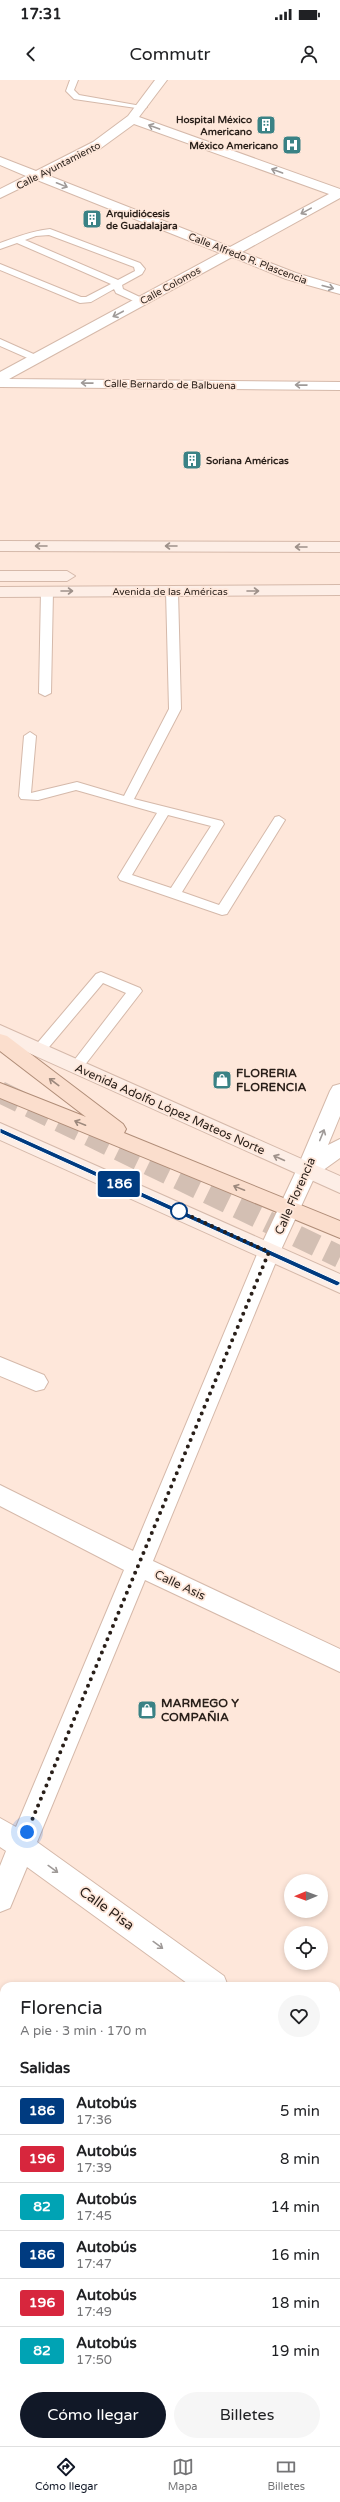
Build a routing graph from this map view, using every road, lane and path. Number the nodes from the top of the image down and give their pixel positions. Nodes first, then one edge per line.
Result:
1 (74, 80) edge
2 (161, 80) edge
3 (143, 107) junction
4 (132, 119) junction
5 (0, 161) edge
6 (38, 176) junction
7 (340, 193) edge
8 (0, 194) edge
9 (14, 239) junction
10 (0, 246) edge
11 (231, 252) junction
12 (0, 267) edge
13 (118, 287) junction
14 (340, 290) edge
15 (141, 301) junction
16 (0, 342) edge
17 (35, 358) junction
18 (0, 378) edge
19 (0, 382) edge
20 (340, 386) edge
21 (0, 546) edge
22 (340, 547) edge
23 (0, 561) edge
24 (340, 561) edge
25 (0, 576) edge
26 (340, 577) edge
27 (340, 590) edge
28 (47, 591) junction
29 (172, 591) junction
30 (0, 592) edge
31 (45, 693) dead end
32 (30, 736) dead end
33 (127, 801) junction
34 (165, 810) junction
35 (279, 820) dead end
36 (174, 894) junction
37 (0, 1032) edge
38 (0, 1041) edge
39 (39, 1050) junction
40 (76, 1067) junction
41 (0, 1090) edge
42 (340, 1091) edge
43 (0, 1131) edge
44 (340, 1147) edge
45 (141, 1148) junction
46 (307, 1171) junction
47 (340, 1185) edge
48 (290, 1209) junction
49 (340, 1230) edge
50 (269, 1252) junction
51 (340, 1284) edge
52 (0, 1366) edge
53 (36, 1382) dead end
54 (0, 1495) edge
55 (138, 1566) junction
56 (340, 1661) edge
57 (11, 1839) edge
58 (0, 1899) edge
59 (208, 1982) edge

1 - 3 lane
2 - 3 street, Calle Ayuntamiento
3 - 4 street, Calle Ayuntamiento
4 - 6 street, Calle Ayuntamiento
7 -> 4 street
5 - 6 street, Calle Alfredo R. Plascencia
6 - 8 street, Calle Ayuntamiento
6 -> 11 street, Calle Alfredo R. Plascencia
7 -> 11 street, Calle Colomos
9 - 10 lane
9 - 13 lane
9 - 13 lane
11 -> 14 street, Calle Alfredo R. Plascencia
11 - 15 street, Calle Colomos
12 - 13 lane
13 - 15 lane
15 -> 17 street, Calle Colomos
16 - 17 lane
17 - 18 street, Calle Colomos
20 -> 19 street, Calle Bernardo de Balbuena
22 -> 21 main road
23 - 24 main road
25 - 26 main road, Avenida de las Américas
29 -> 27 main road, Avenida de las Américas
28 -> 29 main road, Avenida de las Américas
28 - 30 main road, Avenida de las Américas
28 - 31 lane
29 - 33 lane
32 - 33 lane
33 - 34 lane
34 - 36 lane
34 - 36 lane
35 - 36 lane
37 - 39 main road, Avenida Adolfo López Mateos Norte
45 -> 38 main road
39 - 40 main road, Avenida Adolfo López Mateos Norte
39 - 40 lane
46 -> 40 main road, Avenida Adolfo López Mateos Norte
45 -> 41 main road
46 -> 42 street, Calle Florencia
43 - 50 main road
44 - 46 street
48 -> 45 main road
46 - 47 main road, Avenida Adolfo López Mateos Norte
46 - 48 street, Calle Florencia
48 - 49 main road
48 - 50 street, Calle Florencia
50 - 51 main road
50 - 55 street, Calle Florencia
52 - 53 street
54 - 55 street, Calle Asis
55 - 56 street, Calle Asis
55 - 57 street, Calle Florencia
57 - 58 street, Calle Florencia
57 -> 59 street, Calle Pisa

